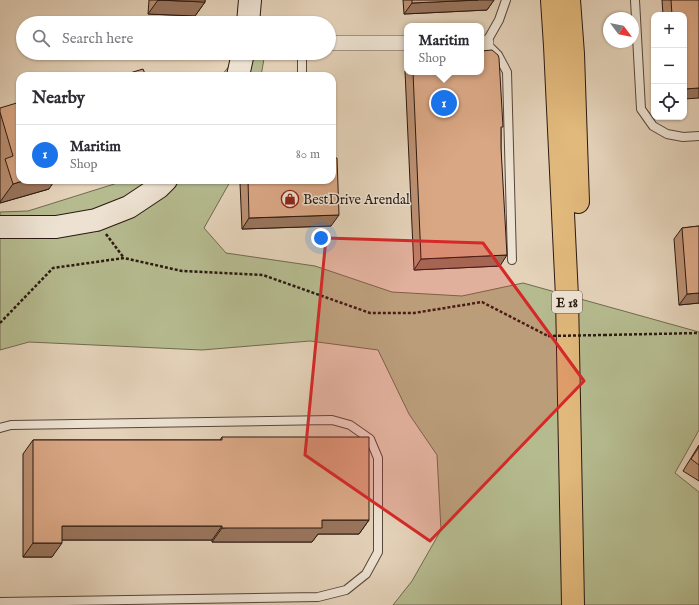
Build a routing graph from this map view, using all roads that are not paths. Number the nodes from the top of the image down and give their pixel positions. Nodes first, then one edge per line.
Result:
1 (250, 0) edge
2 (506, 0) edge
3 (552, 0) edge
4 (569, 0) edge
5 (635, 0) edge
6 (249, 16) edge
7 (336, 43) edge
8 (404, 43) edge
9 (484, 43) edge
10 (241, 60) edge
11 (302, 60) edge
12 (239, 72) edge
13 (302, 72) edge
14 (699, 136) edge
15 (162, 184) edge
16 (0, 227) edge
17 (512, 260) dead end
18 (0, 428) edge
19 (0, 602) edge
20 (573, 605) edge
21 (584, 605) edge

1 - 6 street
2 - 9 lane
3 - 20 highway, E 18
4 - 21 highway, E 18
5 - 14 lane
7 - 8 street
9 - 17 lane
10 - 12 street
11 - 13 lane
15 - 16 street
18 - 19 lane

